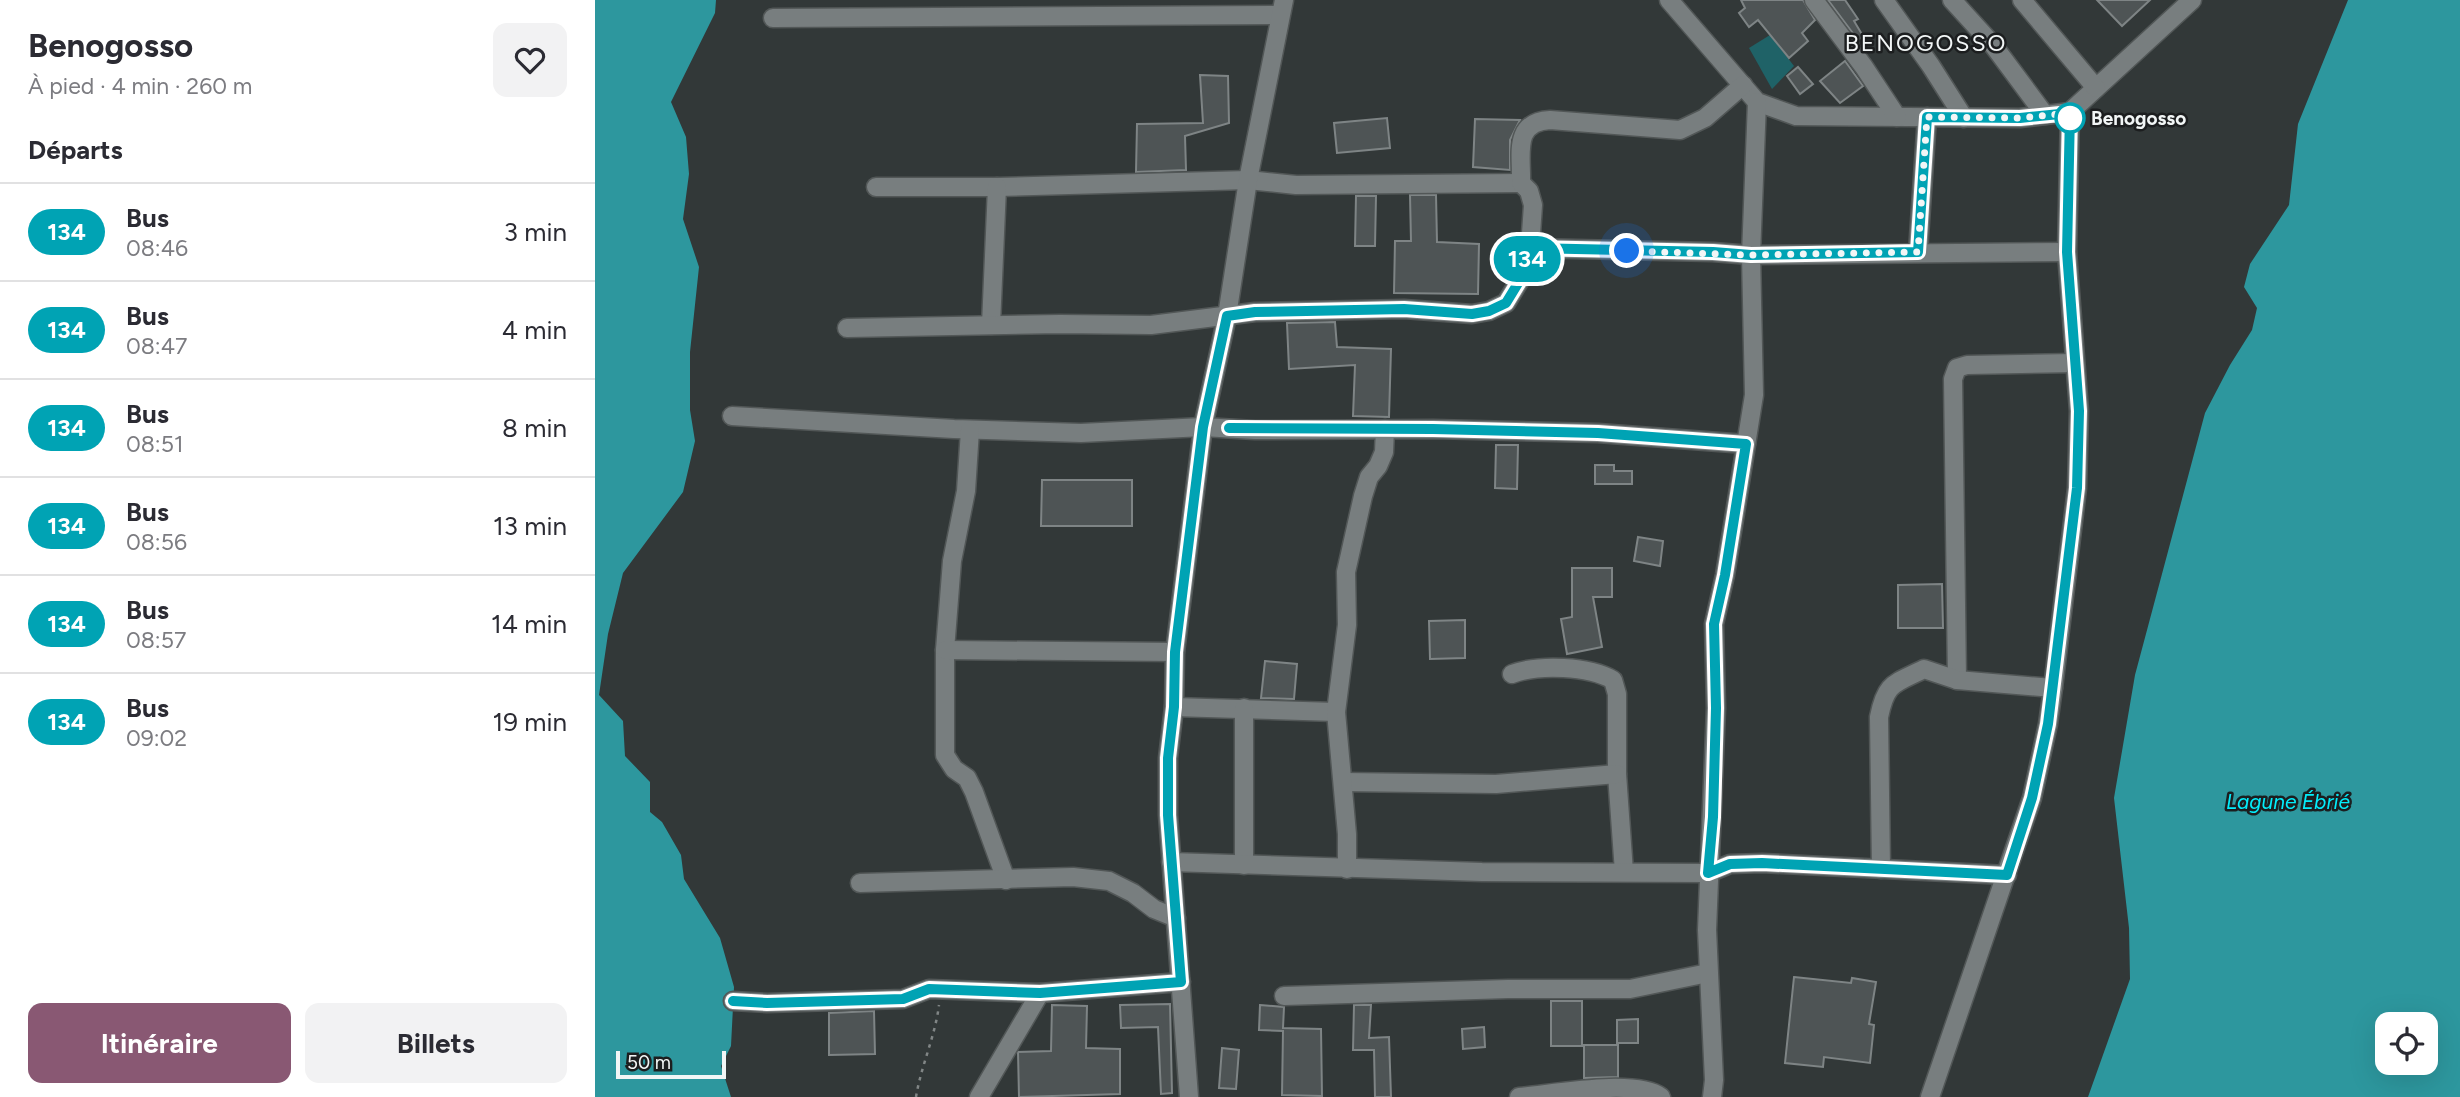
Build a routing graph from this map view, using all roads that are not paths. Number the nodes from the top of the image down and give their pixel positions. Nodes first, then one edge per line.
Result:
1 (1669, 0) edge
2 (1814, 0) edge
3 (1884, 0) edge
4 (1952, 0) edge
5 (2022, 0) edge
6 (2192, 0) edge
7 (1030, 8) edge
8 (1282, 8) edge
9 (773, 18) dead end
10 (1743, 85) junction
11 (2097, 88) junction
12 (1757, 102) junction
13 (2070, 113) junction
14 (2045, 116) junction
15 (1897, 117) junction
16 (1927, 117) junction
17 (1964, 118) junction
18 (1248, 180) junction
19 (1521, 183) junction
20 (876, 187) dead end
21 (997, 187) junction
22 (1530, 248) junction
23 (1918, 252) junction
24 (2067, 252) junction
25 (1751, 255) junction
26 (1227, 316) junction
27 (991, 325) junction
28 (847, 328) dead end
29 (2074, 363) junction
30 (732, 416) dead end
31 (1203, 427) junction
32 (970, 429) junction
33 (1385, 429) junction
34 (1746, 444) junction
35 (945, 650) junction
36 (1175, 652) junction
37 (1512, 674) dead end
38 (1957, 680) junction
39 (2053, 688) junction
40 (1174, 707) junction
41 (1244, 708) junction
42 (1336, 712) junction
43 (1617, 774) junction
44 (1343, 782) junction
45 (1171, 862) junction
46 (1244, 865) junction
47 (1347, 869) junction
48 (1881, 869) junction
49 (1623, 872) junction
50 (1708, 873) junction
51 (2007, 875) junction
52 (1006, 880) junction
53 (860, 883) dead end
54 (1176, 918) junction
55 (1708, 973) junction
56 (1181, 982) junction
57 (1040, 993) junction
58 (1284, 996) dead end
59 (733, 1001) dead end
60 (979, 1097) edge
61 (1189, 1097) edge
62 (1519, 1097) edge
63 (1661, 1097) edge
64 (1712, 1097) edge
65 (1930, 1097) edge

1 - 10 street
2 - 15 street
3 - 17 street
4 - 14 street
5 - 11 street
6 - 11 street
7 - 8 street
7 - 9 street
8 - 18 street
10 - 12 street
10 - 19 street
11 - 13 street
12 - 15 street
12 - 25 street
13 - 14 street
13 - 24 street
14 - 17 street
15 - 16 street
16 - 17 street
16 - 23 street
18 - 19 street
18 - 21 street
18 - 26 street
19 - 22 street
20 - 21 street
21 - 27 street
22 - 25 street
22 - 26 street
23 - 24 street
23 - 25 street
24 - 29 street
25 - 34 street
26 - 27 street
26 - 31 street
27 - 28 street
29 - 38 street
29 - 39 street
30 - 32 street
31 - 32 street
31 - 33 street
31 - 36 street
32 - 35 street
33 - 34 street
33 - 42 street
34 - 50 street
35 - 36 street
35 - 52 street
36 - 40 street
37 - 43 street
38 - 39 street
38 - 48 street
39 - 51 street
40 - 41 street
40 - 45 street
41 - 42 street
41 - 46 street
42 - 44 street
43 - 44 street
43 - 49 street
44 - 47 street
45 - 46 street
45 - 54 street
46 - 47 street
47 - 49 street
48 - 50 street
48 - 51 street
49 - 50 street
50 - 55 street
51 - 65 street
52 - 53 street
52 - 54 street
54 - 56 street
55 - 58 street
55 - 64 street
56 - 57 street
56 - 61 street
57 - 59 street
57 - 60 street
62 - 63 street

